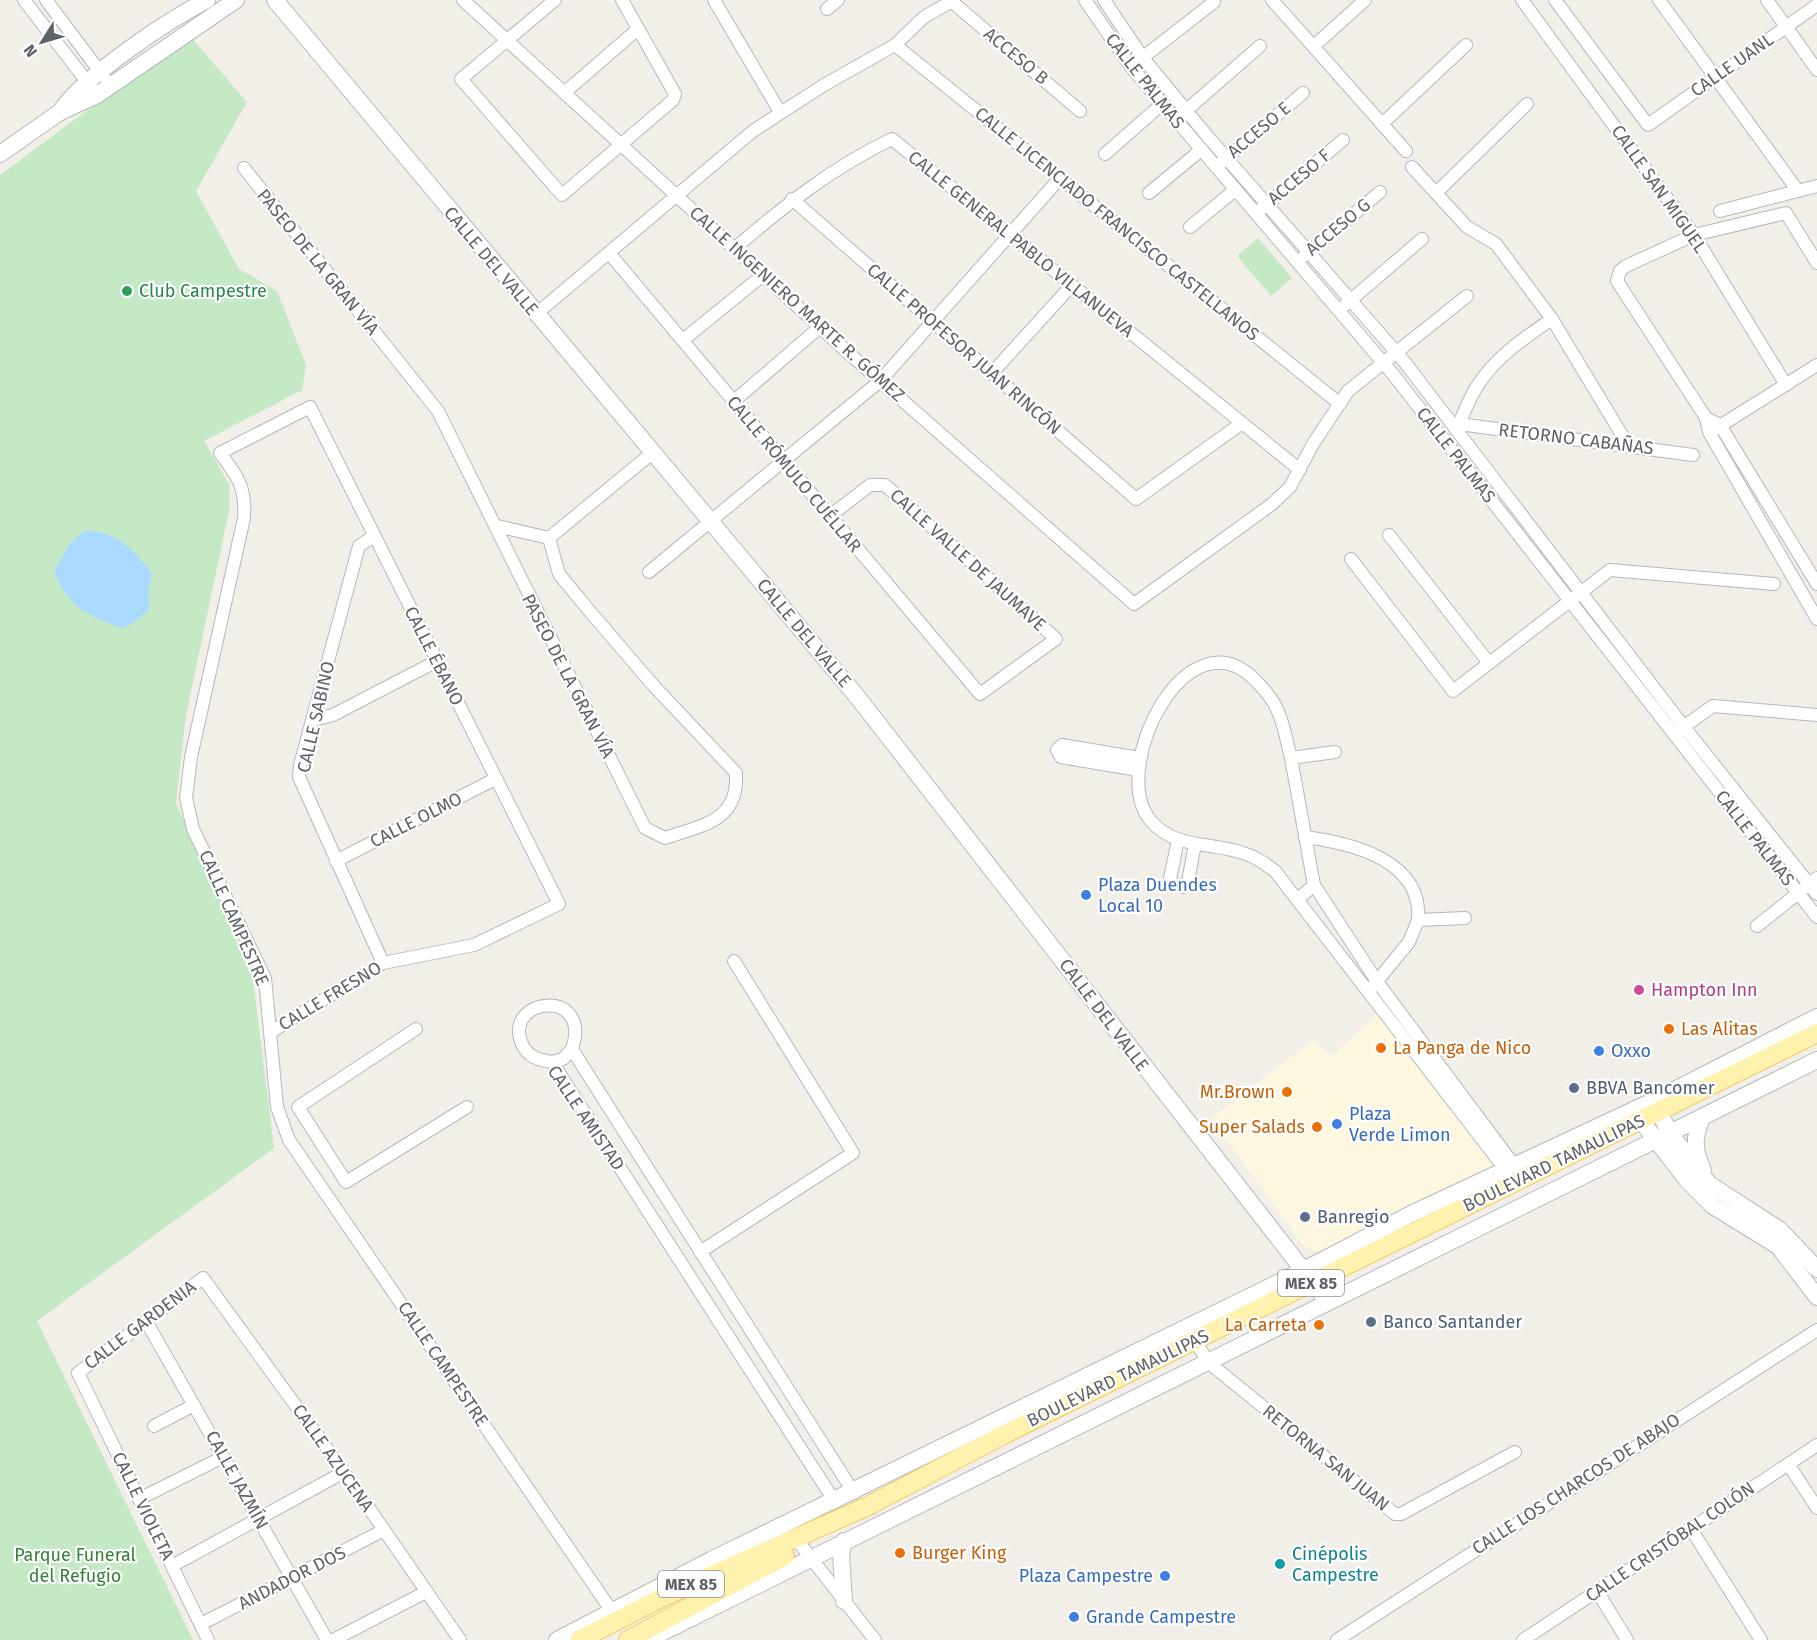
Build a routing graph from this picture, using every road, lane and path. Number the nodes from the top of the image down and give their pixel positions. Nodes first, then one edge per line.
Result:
1 (24, 0) edge
2 (46, 0) edge
3 (236, 0) edge
4 (275, 0) edge
5 (462, 0) edge
6 (555, 0) edge
7 (622, 0) edge
8 (714, 0) edge
9 (838, 0) edge
10 (1104, 0) edge
11 (1272, 0) edge
12 (1365, 0) edge
13 (1522, 0) edge
14 (1555, 0) edge
15 (1659, 0) edge
16 (1767, 0) edge
17 (952, 1) edge
18 (1090, 2) edge
19 (1214, 2) dead end
20 (1817, 5) edge
21 (202, 6) edge
22 (827, 9) dead end
23 (1786, 27) junction
24 (638, 29) junction
25 (508, 41) junction
26 (895, 45) junction
27 (1466, 45) dead end
28 (1260, 46) dead end
29 (1314, 46) junction
30 (1143, 58) junction
31 (1131, 68) junction
32 (1817, 70) edge
33 (1715, 77) junction
34 (99, 84) junction
35 (564, 93) junction
36 (1303, 93) dead end
37 (1162, 104) junction
38 (1527, 104) dead end
39 (1080, 111) dead end
40 (1186, 111) junction
41 (780, 112) junction
42 (1175, 120) junction
43 (1382, 124) junction
44 (1343, 140) dead end
45 (621, 146) junction
46 (1201, 150) junction
47 (1406, 151) dead end
48 (0, 154) edge
49 (1105, 154) dead end
50 (1226, 158) junction
51 (1215, 167) junction
52 (1412, 167) dead end
53 (244, 168) dead end
54 (1060, 178) junction
55 (1817, 186) edge
56 (1235, 190) junction
57 (1798, 191) junction
58 (1380, 192) dead end
59 (1149, 193) dead end
60 (1436, 193) junction
61 (677, 195) junction
62 (792, 199) junction
63 (1267, 205) junction
64 (1720, 211) dead end
65 (1255, 214) junction
66 (1190, 227) dead end
67 (1009, 234) junction
68 (1694, 235) junction
69 (1422, 239) dead end
70 (735, 248) junction
71 (609, 253) junction
72 (1308, 253) junction
73 (1296, 262) junction
74 (1817, 263) edge
75 (763, 274) junction
76 (1072, 285) junction
77 (1467, 296) dead end
78 (1349, 301) junction
79 (1337, 312) junction
80 (535, 315) junction
81 (1552, 319) junction
82 (932, 321) junction
83 (820, 327) junction
84 (682, 340) junction
85 (1395, 352) junction
86 (1382, 362) junction
87 (1817, 365) edge
88 (992, 374) junction
89 (880, 381) junction
90 (1785, 385) junction
91 (734, 401) junction
92 (1340, 404) junction
93 (310, 407) joint
94 (1706, 418) junction
95 (1242, 423) junction
96 (1720, 425) junction
97 (1458, 427) junction
98 (1709, 432) junction
99 (1448, 444) junction
100 (1628, 445) junction
101 (652, 453) junction
102 (1693, 455) dead end
103 (783, 460) junction
104 (1300, 470) junction
105 (830, 516) junction
106 (711, 520) junction
107 (497, 526) junction
108 (1389, 535) dead end
109 (374, 536) junction
110 (549, 538) junction
111 (1351, 559) dead end
112 (649, 572) dead end
113 (1815, 581) edge
114 (1774, 584) dead end
115 (1797, 585) junction
116 (1581, 592) junction
117 (1569, 602) junction
118 (1817, 619) edge
119 (437, 661) junction
120 (1489, 663) junction
121 (980, 694) joint
122 (1817, 715) edge
123 (313, 720) junction
124 (1684, 726) junction
125 (1674, 734) junction
126 (1335, 752) dead end
127 (1101, 758) dead end
128 (1291, 758) junction
129 (1139, 764) junction
130 (495, 779) junction
131 (1305, 837) junction
132 (1178, 840) junction
133 (1195, 844) junction
134 (336, 861) junction
135 (1314, 885) junction
136 (1814, 886) edge
137 (1798, 894) junction
138 (1298, 899) junction
139 (559, 904) joint
140 (1817, 917) edge
141 (1466, 918) dead end
142 (1418, 920) junction
143 (1757, 926) dead end
144 (734, 961) dead end
145 (382, 963) junction
146 (1378, 982) junction
147 (1367, 990) junction
148 (1817, 1017) edge
149 (416, 1029) dead end
150 (271, 1032) junction
151 (1810, 1035) edge
152 (572, 1049) junction
153 (1817, 1060) edge
154 (552, 1062) junction
155 (467, 1107) dead end
156 (1702, 1118) junction
157 (1653, 1121) junction
158 (1575, 1144) junction
159 (1509, 1167) junction
160 (336, 1168) junction
161 (318, 1182) junction
162 (1709, 1184) junction
163 (661, 1190) junction
164 (642, 1203) junction
165 (700, 1252) junction
166 (1817, 1269) edge
167 (203, 1278) joint
168 (1315, 1287) junction
169 (1817, 1297) edge
170 (146, 1321) junction
171 (749, 1328) junction
172 (1817, 1330) edge
173 (731, 1340) junction
174 (1198, 1345) junction
175 (78, 1373) joint
176 (194, 1405) junction
177 (154, 1426) dead end
178 (1817, 1445) edge
179 (1515, 1452) dead end
180 (223, 1457) junction
181 (1788, 1464) junction
182 (836, 1465) junction
183 (344, 1472) junction
184 (818, 1475) junction
185 (854, 1493) junction
186 (140, 1499) junction
187 (835, 1502) junction
188 (1817, 1508) edge
189 (888, 1513) junction
190 (258, 1519) junction
191 (1691, 1529) junction
192 (384, 1530) junction
193 (844, 1541) junction
194 (803, 1548) junction
195 (172, 1566) junction
196 (714, 1567) junction
197 (292, 1578) junction
198 (1597, 1591) junction
199 (426, 1592) junction
200 (844, 1601) junction
201 (685, 1607) junction
202 (613, 1613) junction
203 (201, 1624) junction
204 (208, 1640) edge
205 (327, 1640) edge
206 (333, 1640) edge
207 (460, 1640) edge
208 (557, 1640) edge
209 (579, 1640) edge
210 (628, 1640) edge
211 (647, 1640) edge
212 (874, 1640) edge
213 (1336, 1640) edge
214 (1523, 1640) edge
215 (1627, 1640) edge
216 (1761, 1640) edge

1 - 34 street
2 - 34 street
3 - 21 street
4 - 80 street, CALLE DEL VALLE
5 - 25 street, CALLE INGENIERO MARTE R. GÓMEZ
6 - 25 street
7 - 24 street
8 - 41 street
9 - 22 street
10 - 30 street, CALLE PALMAS
11 - 29 street
12 - 29 street
13 - 68 street, CALLE SAN MIGUEL
14 - 33 street, CALLE UANL
15 - 33 street
16 - 23 street
17 - 26 street
17 - 39 street, ACCESO B
18 - 31 street, CALLE PALMAS
19 - 30 street
20 - 23 street, CALLE UANL
21 - 34 street
23 - 32 street
23 - 33 street, CALLE UANL
24 - 35 street
24 - 45 street
25 - 35 street, CALLE INGENIERO MARTE R. GÓMEZ
25 - 45 street
26 - 41 street
26 - 54 street, CALLE LICENCIADO FRANCISCO CASTELLANOS
27 - 43 street
28 - 40 street
29 - 43 street
30 - 31 street
30 - 40 street, CALLE PALMAS
31 - 37 street, CALLE PALMAS
33 - 57 street
34 - 48 street
35 - 45 street, CALLE INGENIERO MARTE R. GÓMEZ
36 - 50 street, ACCESO E
37 - 42 street, CALLE PALMAS
37 - 49 street
38 - 60 street
40 - 42 street
40 - 50 street, CALLE PALMAS
41 - 61 street
42 - 46 street, CALLE PALMAS
43 - 47 street
44 - 63 street, ACCESO F
45 - 61 street, CALLE INGENIERO MARTE R. GÓMEZ
46 - 51 street, CALLE PALMAS
46 - 59 street
50 - 51 street, ACCESO E
50 - 63 street, CALLE PALMAS
51 - 56 street, CALLE PALMAS
52 - 60 street
53 - 107 street, PASEO DE LA GRAN VÍA
54 - 67 street
54 - 92 street, CALLE LICENCIADO FRANCISCO CASTELLANOS
55 - 57 street
56 - 65 street, CALLE PALMAS
56 - 66 street
57 - 64 street
58 - 72 street, ACCESO G
60 - 81 street
61 - 70 street, CALLE INGENIERO MARTE R. GÓMEZ
61 - 71 street
62 - 67 street, CALLE GENERAL PABLO VILLANUEVA
62 - 70 street, CALLE GENERAL PABLO VILLANUEVA
62 - 82 street, CALLE PROFESOR JUAN RINCÓN
63 - 65 street, ACCESO F
63 - 72 street, CALLE PALMAS
65 - 73 street, CALLE PALMAS
67 - 76 street, CALLE GENERAL PABLO VILLANUEVA
67 - 82 street
68 - 74 street
68 - 90 street, CALLE SAN MIGUEL
68 - 94 street
69 - 78 street
70 - 75 street, CALLE INGENIERO MARTE R. GÓMEZ
71 - 80 street
71 - 84 street, CALLE RÓMULO CUÉLLAR
72 - 73 street, ACCESO G
72 - 78 street, CALLE PALMAS
73 - 79 street, CALLE PALMAS
75 - 83 street, CALLE INGENIERO MARTE R. GÓMEZ
75 - 84 street
76 - 88 street
76 - 95 street, CALLE GENERAL PABLO VILLANUEVA
77 - 85 street
78 - 79 street
78 - 85 street, CALLE PALMAS
79 - 86 street, CALLE PALMAS
80 - 101 street, CALLE DEL VALLE
81 - 97 street
81 - 100 street
82 - 88 street, CALLE PROFESOR JUAN RINCÓN
82 - 89 street
83 - 89 street, CALLE INGENIERO MARTE R. GÓMEZ
83 - 91 street
84 - 91 street, CALLE RÓMULO CUÉLLAR
85 - 86 street
85 - 97 street, CALLE PALMAS
86 - 92 street
86 - 99 street, CALLE PALMAS
87 - 90 street
88 - 95 street, CALLE PROFESOR JUAN RINCÓN
89 - 103 street
89 - 104 street, CALLE INGENIERO MARTE R. GÓMEZ
90 - 96 street
91 - 103 street, CALLE RÓMULO CUÉLLAR
92 - 104 street
93 - 109 street, CALLE ÉBANO
93 - 150 street, CALLE CAMPESTRE
94 - 96 street
94 - 98 street
95 - 104 street, CALLE GENERAL PABLO VILLANUEVA
96 - 98 street
96 - 113 street
97 - 99 street
97 - 100 street, RETORNO CABAÑAS
97 - 116 street, CALLE PALMAS
98 - 115 street
99 - 117 street, CALLE PALMAS
100 - 102 street, RETORNO CABAÑAS
101 - 106 street, CALLE DEL VALLE
101 - 110 street
103 - 105 street, CALLE RÓMULO CUÉLLAR
103 - 106 street
105 - 121 street, CALLE RÓMULO CUÉLLAR
105 - 121 street, CALLE VALLE DE JAUMAVE
106 - 112 street
106 - 168 street, CALLE DEL VALLE
107 - 110 street
107 - 110 street, PASEO DE LA GRAN VÍA
108 - 120 street
109 - 119 street, CALLE ÉBANO
109 - 123 street, CALLE SABINO
111 - 120 street
113 - 115 street
114 - 116 street
115 - 118 street
116 - 117 street
116 - 124 street, CALLE PALMAS
117 - 120 street
117 - 125 street, CALLE PALMAS
119 - 123 street
119 - 130 street, CALLE ÉBANO
122 - 124 street
123 - 134 street, CALLE SABINO
124 - 125 street
124 - 136 street, CALLE PALMAS
125 - 137 street, CALLE PALMAS
126 - 128 street
127 - 129 street
128 - 129 street
128 - 131 street
129 - 132 street
130 - 134 street, CALLE OLMO
130 - 139 street, CALLE ÉBANO
131 - 135 street
131 - 142 street
132 - 133 street
132 - 133 street
133 - 138 street
134 - 145 street, CALLE SABINO
135 - 138 street
135 - 146 street
136 - 137 street
137 - 140 street, CALLE PALMAS
137 - 143 street
138 - 147 street
139 - 145 street, CALLE FRESNO
141 - 142 street
142 - 146 street
144 - 165 street
145 - 150 street, CALLE FRESNO
146 - 147 street
146 - 159 street
147 - 159 street
148 - 151 street
149 - 160 street
150 - 161 street, CALLE CAMPESTRE
151 - 157 main road, BOULEVARD TAMAULIPAS / MEX 85
152 - 154 street
152 - 154 street, CALLE AMISTAD
152 - 163 street, CALLE AMISTAD
153 - 156 street
154 - 164 street, CALLE AMISTAD
155 - 160 street
156 - 157 street
156 - 162 street
157 - 158 main road, BOULEVARD TAMAULIPAS / MEX 85
157 - 162 street
157 - 168 main road, BOULEVARD TAMAULIPAS / MEX 85
157 - 169 street
158 - 159 street
158 - 168 main road, BOULEVARD TAMAULIPAS / MEX 85
159 - 168 street
160 - 161 street
161 - 202 street, CALLE CAMPESTRE
162 - 166 street
163 - 164 street
163 - 165 street, CALLE AMISTAD
164 - 173 street, CALLE AMISTAD
165 - 171 street, CALLE AMISTAD
167 - 170 street, CALLE GARDENIA
167 - 183 street, CALLE AZUCENA
168 - 174 main road, BOULEVARD TAMAULIPAS / MEX 85
168 - 174 street
170 - 175 street, CALLE GARDENIA
170 - 176 street, CALLE JAZMÍN
171 - 173 street
171 - 182 street, CALLE AMISTAD
172 - 213 street, CALLE LOS CHARCOS DE ABAJO
173 - 184 street, CALLE AMISTAD
174 - 179 street, RETORNA SAN JUAN
174 - 185 street
174 - 189 main road, BOULEVARD TAMAULIPAS / MEX 85
174 - 194 main road, BOULEVARD TAMAULIPAS / MEX 85
175 - 186 street, CALLE VIOLETA
176 - 177 street
176 - 180 street, CALLE JAZMÍN
178 - 181 street, CALLE CRISTÓBAL COLÓN
180 - 186 street
180 - 190 street, CALLE JAZMÍN
181 - 188 street
181 - 191 street, CALLE CRISTÓBAL COLÓN
182 - 184 street
182 - 185 street, CALLE AMISTAD
183 - 190 street
183 - 192 street, CALLE AZUCENA
184 - 187 street, CALLE AMISTAD
185 - 187 street
186 - 195 street, CALLE VIOLETA
187 - 196 street
189 - 193 street
189 - 194 main road, BOULEVARD TAMAULIPAS / MEX 85
190 - 195 street
190 - 197 street, CALLE JAZMÍN
191 - 198 street, CALLE CRISTÓBAL COLÓN
191 - 216 street
192 - 197 street, ANDADOR DOS
192 - 199 street, CALLE AZUCENA
193 - 194 street
193 - 200 street
194 - 196 main road, BOULEVARD TAMAULIPAS / MEX 85
194 - 200 street
194 - 201 main road, BOULEVARD TAMAULIPAS / MEX 85
194 - 211 street
195 - 203 street, CALLE VIOLETA
196 - 201 main road
196 - 202 street
196 - 209 main road, BOULEVARD TAMAULIPAS / MEX 85
197 - 203 street, ANDADOR DOS
197 - 205 street, CALLE JAZMÍN
198 - 214 street, CALLE CRISTÓBAL COLÓN
198 - 215 street
199 - 206 street
199 - 207 street, CALLE AZUCENA
200 - 212 street
201 - 210 main road, BOULEVARD TAMAULIPAS / MEX 85
202 - 208 street
203 - 204 street, CALLE VIOLETA

